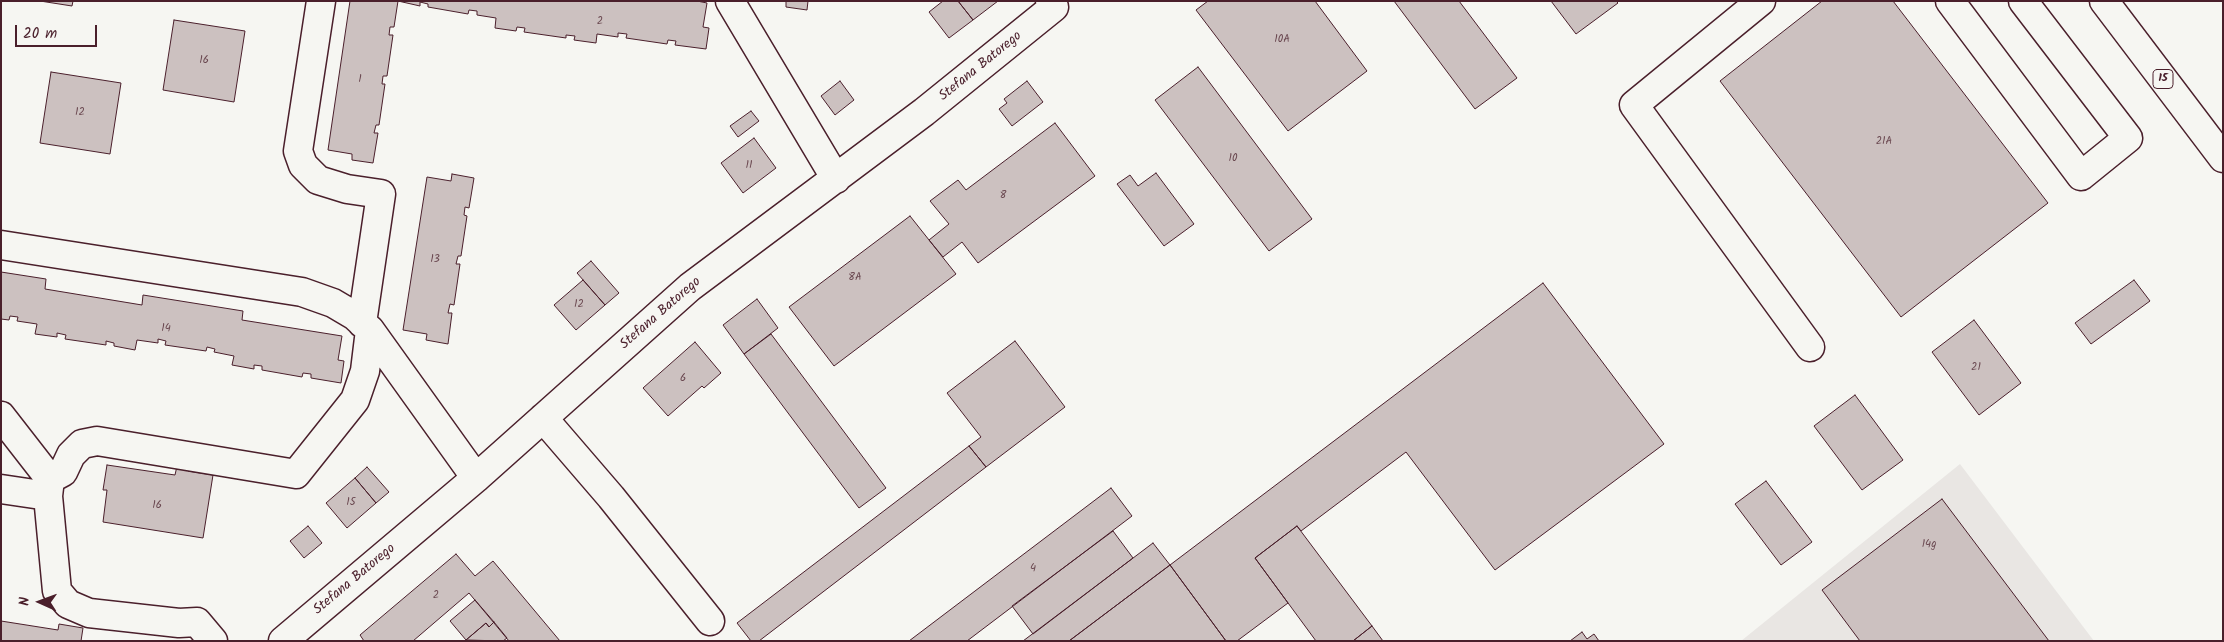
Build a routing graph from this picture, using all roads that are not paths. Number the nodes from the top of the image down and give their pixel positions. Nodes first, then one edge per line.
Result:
1 (321, 1) edge
2 (730, 1) edge
3 (1761, 1) edge
4 (1950, 1) edge
5 (2023, 1) edge
6 (2104, 1) edge
7 (1052, 4) edge
8 (2223, 158) edge
9 (836, 179) junction
10 (1, 245) edge
11 (366, 326) junction
12 (1810, 347) dead end
13 (1, 416) edge
14 (543, 418) junction
15 (476, 478) junction
16 (49, 487) junction
17 (1, 489) edge
18 (710, 621) dead end
19 (213, 641) edge
20 (283, 641) edge

1 - 11 street
2 - 9 street
3 - 12 street
4 - 5 street
6 - 8 street, 15
7 - 9 street, Stefana Batorego
9 - 14 street, Stefana Batorego
10 - 11 street
11 - 15 street
11 - 16 street
13 - 16 street
14 - 15 street, Stefana Batorego
14 - 18 street
15 - 20 street, Stefana Batorego
16 - 17 street
16 - 19 street

